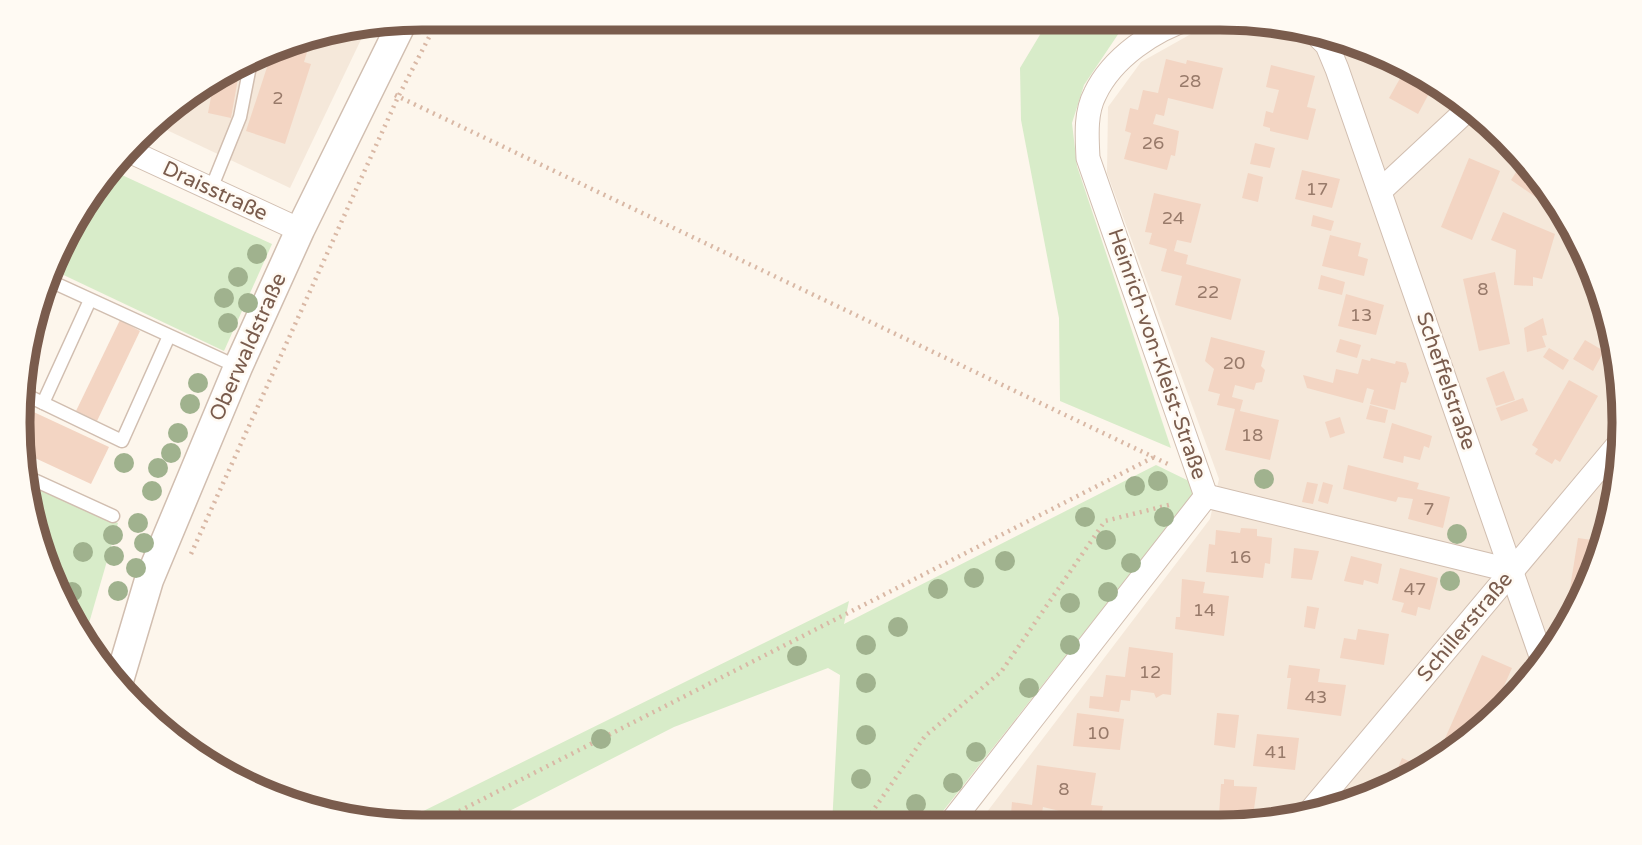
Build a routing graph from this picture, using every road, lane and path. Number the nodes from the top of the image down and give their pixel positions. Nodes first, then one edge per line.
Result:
1 (433, 30) edge
2 (1165, 30) edge
3 (398, 31) edge
4 (1327, 45) edge
5 (249, 70) edge
6 (372, 85) junction
7 (398, 97) junction
8 (1463, 114) edge
9 (136, 154) edge
10 (211, 189) junction
11 (1380, 191) junction
12 (300, 230) junction
13 (56, 284) edge
14 (90, 300) junction
15 (169, 336) junction
16 (238, 368) junction
17 (31, 397) edge
18 (43, 403) junction
19 (1611, 454) edge
20 (1154, 457) junction
21 (34, 480) edge
22 (1203, 487) junction
23 (113, 516) dead end
24 (191, 555) dead end
25 (1513, 571) junction
26 (1539, 651) edge
27 (121, 674) edge
28 (147, 685) dead end
29 (143, 698) edge
30 (1317, 803) edge
31 (452, 815) edge
32 (870, 815) edge
33 (957, 815) edge

1 - 7 path
2 - 22 street, Heinrich-von-Kleist-Straße
3 - 6 street, Oberwaldstraße
4 - 11 street
5 - 10 lane
6 - 7 path
6 - 12 street, Oberwaldstraße
7 - 20 path
7 - 24 path
8 - 11 street
9 - 10 street, Draisstraße
10 - 12 street, Draisstraße
11 - 25 street, Scheffelstraße
12 - 16 street, Oberwaldstraße
13 - 14 lane
14 - 15 lane
14 - 18 lane
15 - 16 lane
15 - 18 lane
16 - 27 street, Oberwaldstraße
17 - 18 lane
19 - 25 street, Schillerstraße
20 - 22 path
20 - 31 path
21 - 23 lane
22 - 25 street
22 - 32 path
22 - 33 street, Heinrich-von-Kleist-Straße
25 - 26 street, Scheffelstraße
25 - 30 street, Schillerstraße
28 - 29 path

